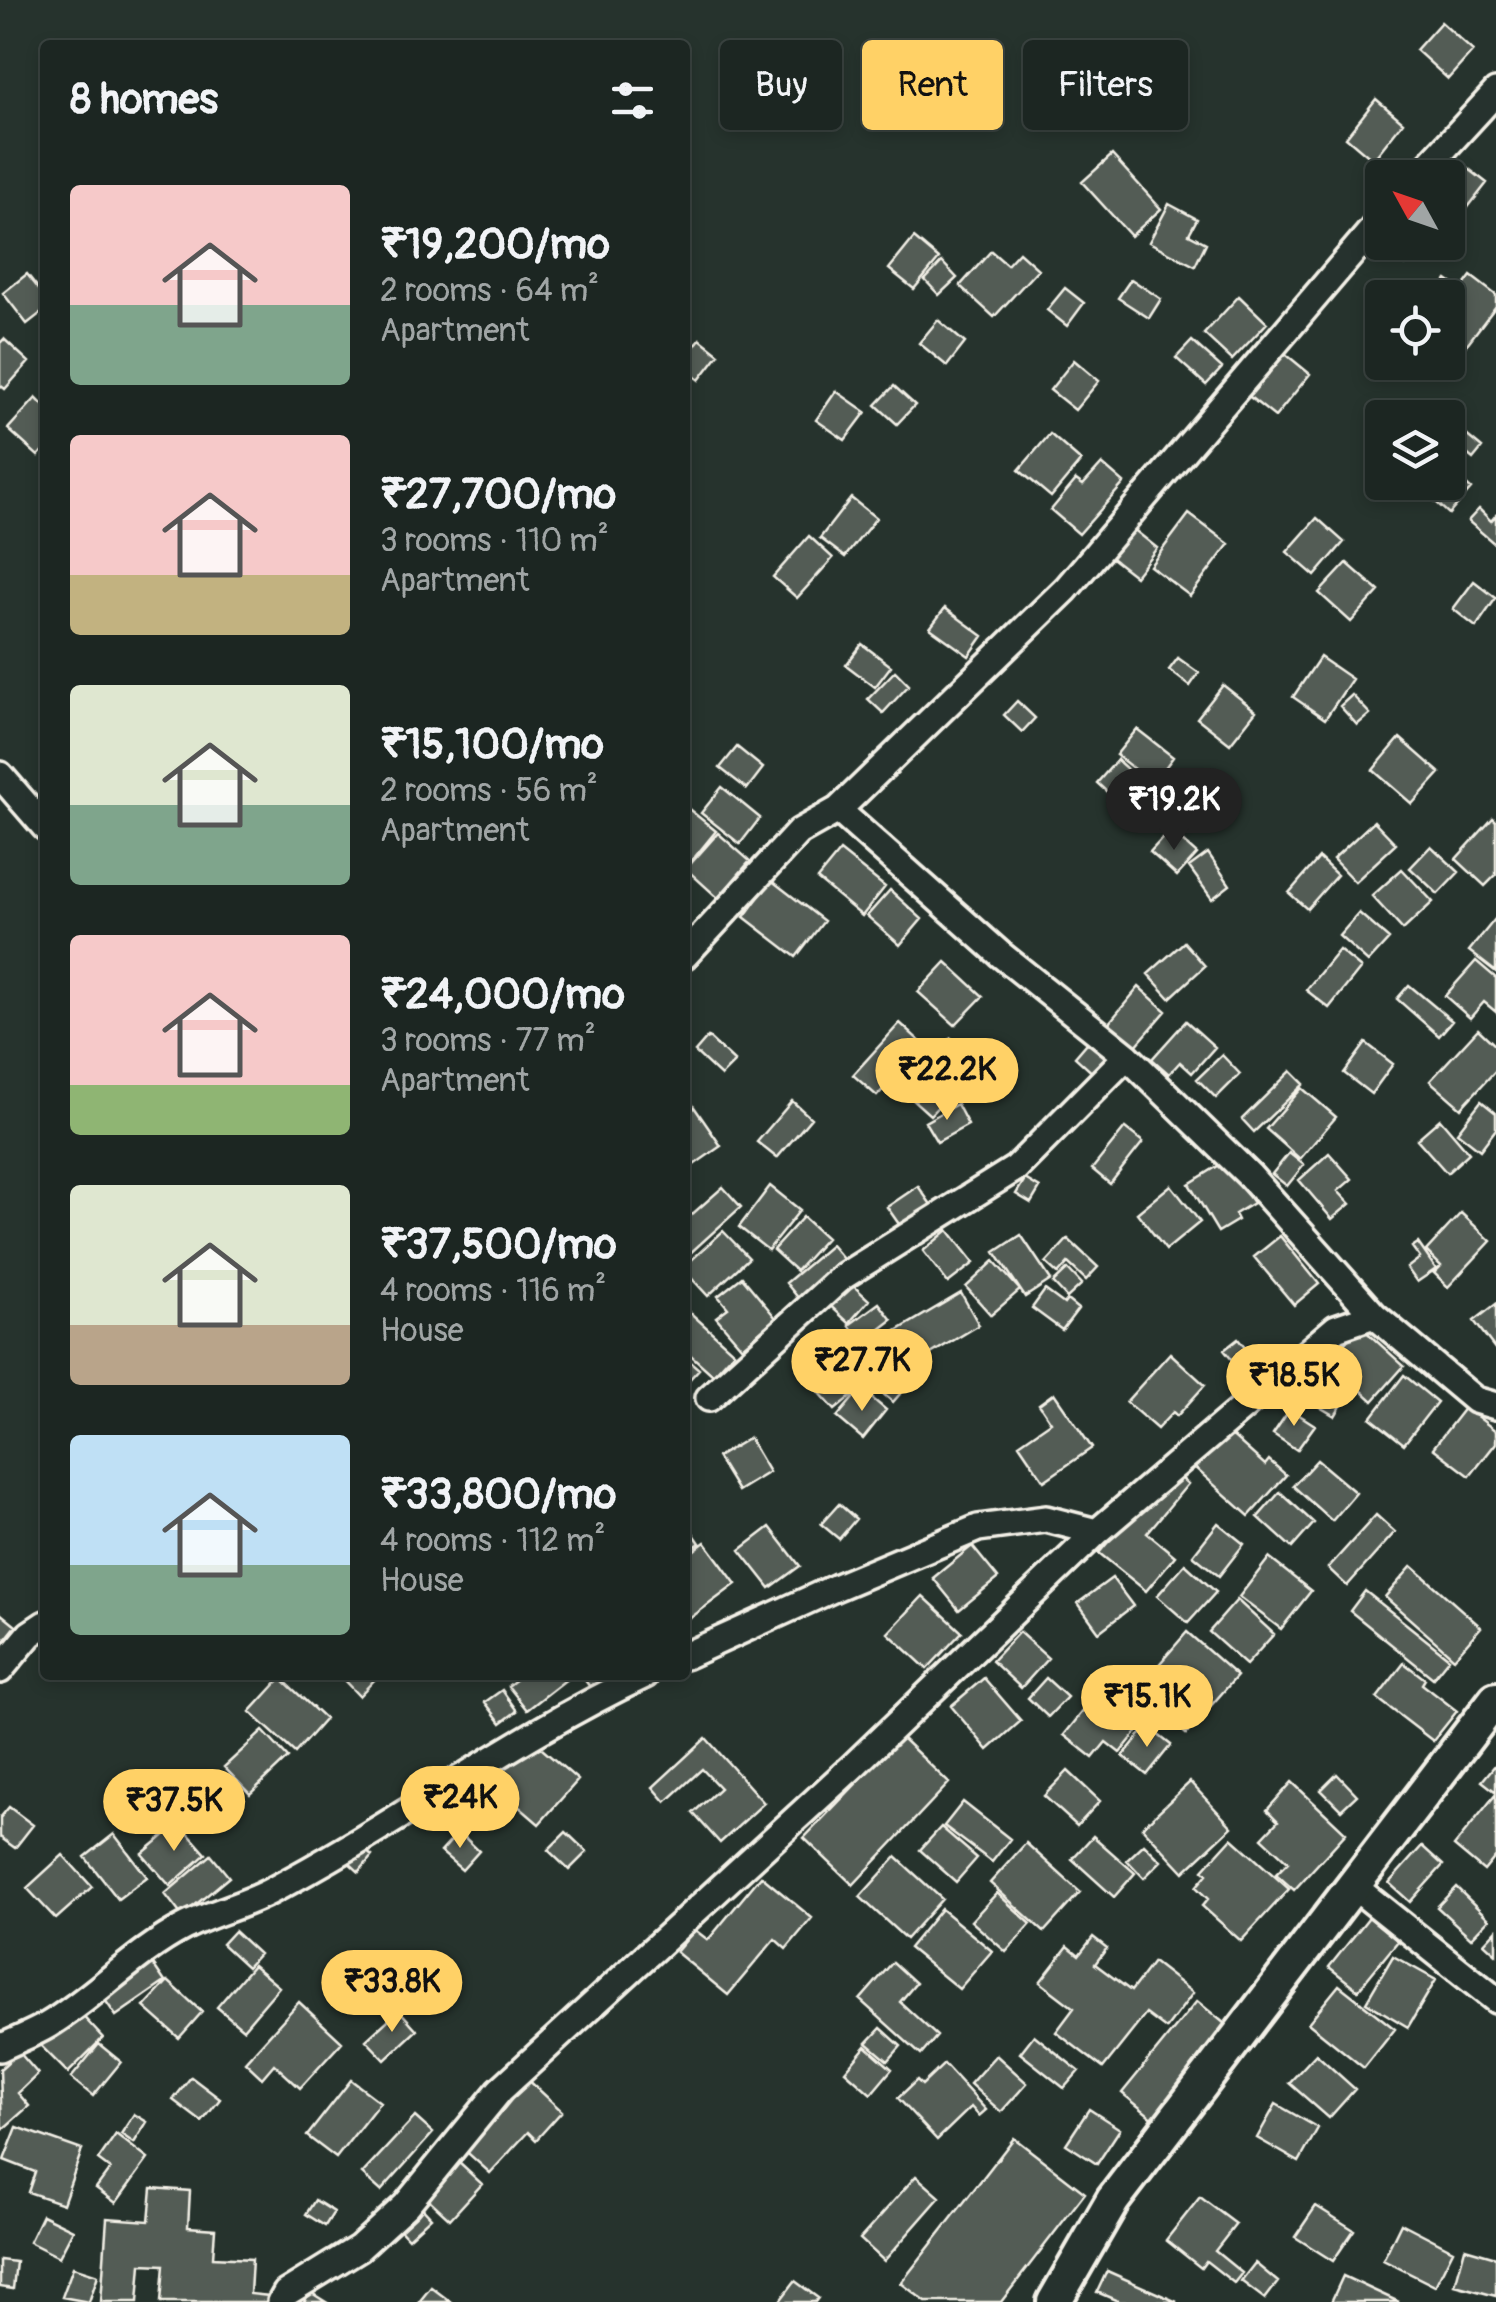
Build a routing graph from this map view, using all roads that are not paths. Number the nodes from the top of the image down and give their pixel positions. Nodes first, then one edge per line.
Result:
1 (1496, 92) edge
2 (1434, 160) edge
3 (1365, 238) edge
4 (0, 775) edge
5 (838, 810) junction
6 (40, 820) edge
7 (690, 950) edge
8 (1127, 1056) junction
9 (1374, 1314) junction
10 (709, 1398) dead end
11 (1496, 1406) edge
12 (1096, 1532) junction
13 (40, 1627) edge
14 (690, 1654) edge
15 (0, 1670) edge
16 (633, 1680) edge
17 (1496, 1699) edge
18 (1352, 1886) junction
19 (1496, 2000) edge
20 (0, 2048) edge
21 (281, 2302) edge
22 (1054, 2302) edge

1 - 2 street
3 - 5 street
4 - 6 street
5 - 7 street
5 - 8 street
8 - 9 street
8 - 10 street
9 - 11 street
9 - 12 street
12 - 14 street
12 - 21 street
13 - 15 street
16 - 20 street
17 - 18 street
18 - 19 street
18 - 22 street

